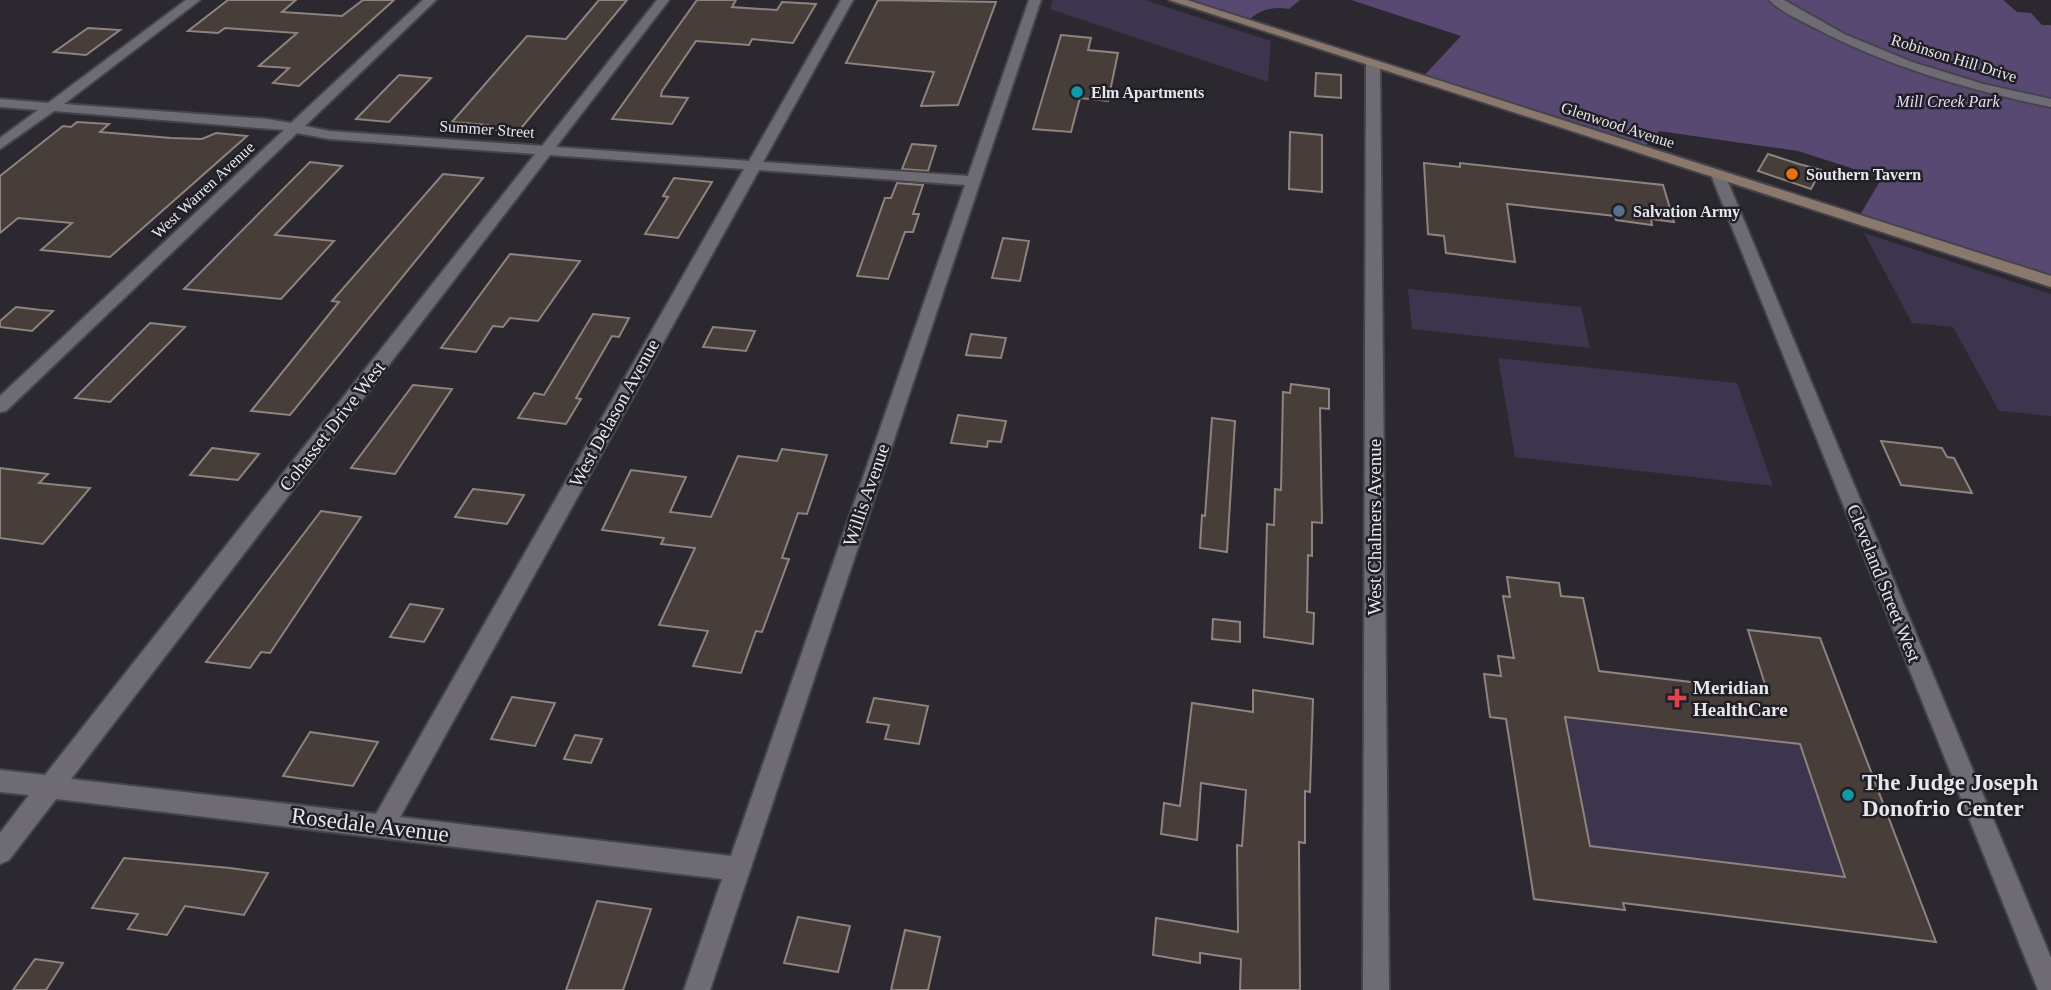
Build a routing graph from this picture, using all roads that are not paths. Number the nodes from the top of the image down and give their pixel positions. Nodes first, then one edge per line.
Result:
1 (194, 0) edge
2 (430, 0) edge
3 (663, 0) edge
4 (847, 0) edge
5 (1035, 0) edge
6 (1175, 0) edge
7 (1775, 0) edge
8 (1373, 64) junction
9 (0, 103) edge
10 (2051, 103) edge
11 (50, 107) junction
12 (293, 128) junction
13 (0, 145) edge
14 (546, 150) junction
15 (754, 165) junction
16 (1718, 176) junction
17 (973, 181) junction
18 (2051, 282) edge
19 (0, 406) edge
20 (0, 781) edge
21 (50, 788) junction
22 (382, 826) junction
23 (0, 852) edge
24 (739, 869) junction
25 (698, 990) edge
26 (1376, 990) edge
27 (2051, 990) edge

1 - 11 street
2 - 12 street, West Warren Avenue
3 - 14 street, Cohasset Drive West
4 - 15 street, West Delason Avenue
5 - 17 street, Willis Avenue
6 - 8 main road, Glenwood Avenue
7 - 10 street, Robinson Hill Drive
8 - 16 main road, Glenwood Avenue
8 - 26 street, West Chalmers Avenue
9 - 11 street, Summer Street
11 - 12 street, Summer Street
11 - 13 street
12 - 14 street, Summer Street
12 - 19 street, West Warren Avenue
14 - 15 street, Summer Street
14 - 21 street, Cohasset Drive West
15 - 17 street, Summer Street
15 - 22 street, West Delason Avenue
16 - 18 main road, Glenwood Avenue
16 - 27 street, Cleveland Street West
17 - 24 street, Willis Avenue
20 - 21 street, Rosedale Avenue
21 - 22 street, Rosedale Avenue
21 - 23 street, Cohasset Drive West
22 - 24 street, Rosedale Avenue
24 - 25 street, Willis Avenue

